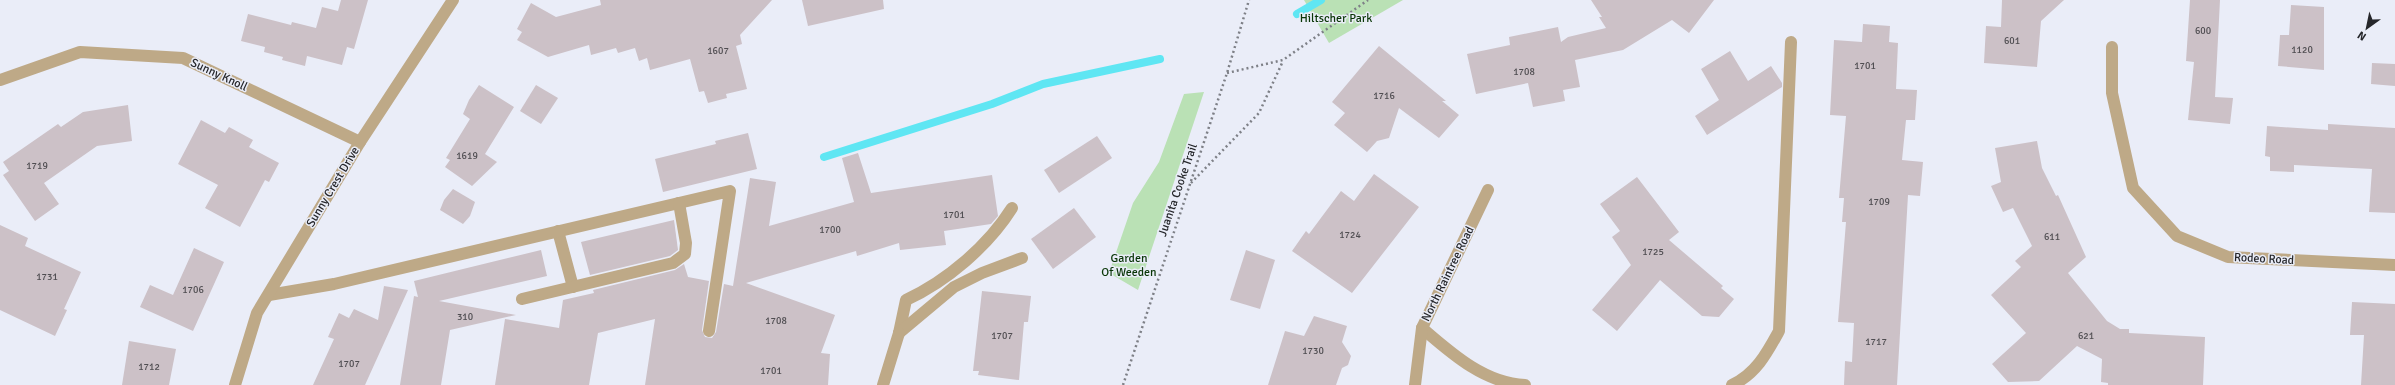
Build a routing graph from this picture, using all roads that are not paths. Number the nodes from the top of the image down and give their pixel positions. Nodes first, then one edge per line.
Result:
1 (453, 0) edge
2 (1791, 42) dead end
3 (2112, 47) dead end
4 (0, 80) edge
5 (360, 142) junction
6 (1488, 190) dead end
7 (679, 203) junction
8 (1012, 208) dead end
9 (558, 231) junction
10 (1022, 258) dead end
11 (2395, 265) edge
12 (573, 287) junction
13 (268, 295) junction
14 (522, 299) dead end
15 (1422, 328) junction
16 (710, 331) dead end
17 (899, 333) junction
18 (235, 385) edge
19 (883, 385) edge
20 (1415, 385) edge
21 (1525, 385) edge
22 (1732, 385) edge

1 - 5 street, Sunny Crest Drive
2 - 22 street
3 - 11 street, Rodeo Road
4 - 5 street, Sunny Knoll
5 - 13 street, Sunny Crest Drive
6 - 15 street, North Raintree Road
7 - 9 street
7 - 12 street
7 - 16 street
8 - 17 street
9 - 12 street
9 - 13 street
10 - 17 street
12 - 14 street
13 - 18 street, Sunny Crest Drive
15 - 20 street, North Raintree Road
15 - 21 street
17 - 19 street

